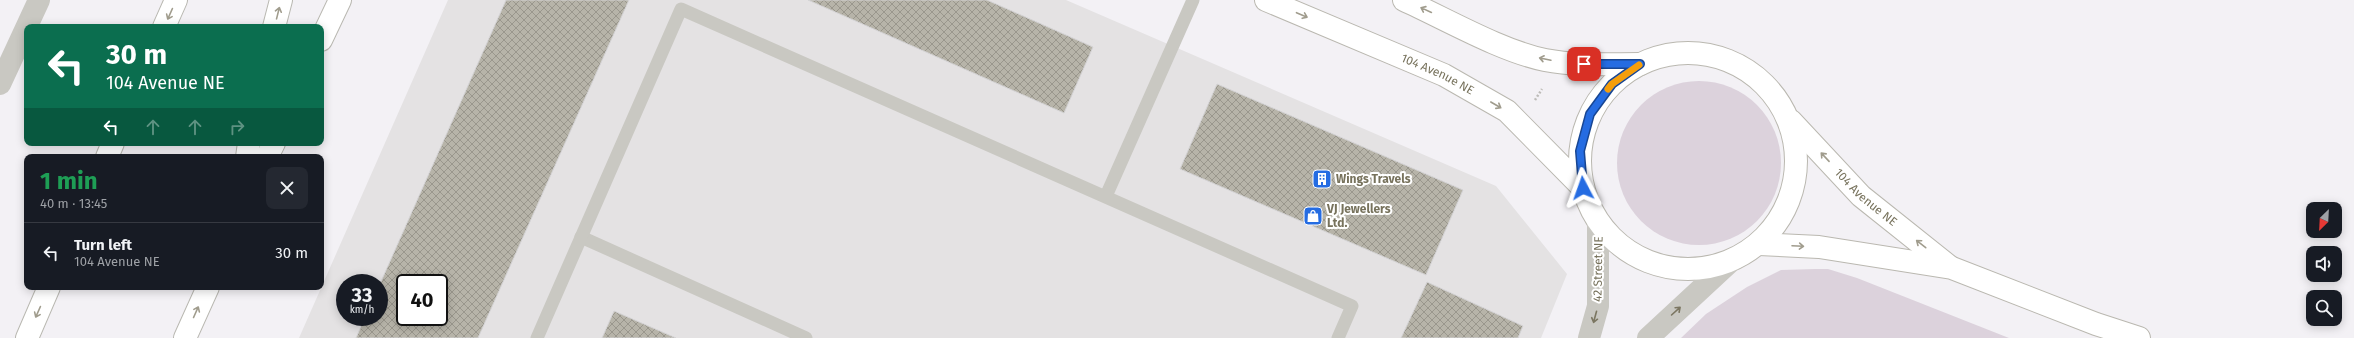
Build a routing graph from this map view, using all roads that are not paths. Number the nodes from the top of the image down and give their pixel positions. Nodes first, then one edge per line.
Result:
1 (39, 0) edge
2 (176, 0) edge
3 (281, 0) edge
4 (340, 0) edge
5 (1192, 0) edge
6 (1266, 0) edge
7 (1404, 0) edge
8 (28, 24) edge
9 (165, 24) edge
10 (275, 24) edge
11 (24, 32) edge
12 (324, 34) edge
13 (1640, 64) junction
14 (0, 84) edge
15 (1788, 118) junction
16 (1583, 188) junction
17 (1106, 196) junction
18 (1598, 223) junction
19 (581, 237) junction
20 (1759, 244) junction
21 (1729, 262) junction
22 (1952, 268) junction
23 (48, 290) edge
24 (207, 290) edge
25 (26, 338) edge
26 (185, 338) edge
27 (537, 338) edge
28 (806, 338) edge
29 (1338, 338) edge
30 (1589, 338) edge
31 (1648, 338) edge
32 (2139, 338) edge

1 - 8 street
2 -> 9 street
10 -> 3 street
4 - 12 street
5 - 17 lane
6 -> 16 street, 104 Avenue NE
13 -> 7 street
11 - 14 street
13 - 15 street
13 - 16 street
15 - 20 street
22 -> 15 street, 104 Avenue NE
16 - 18 street
17 - 19 lane
17 - 29 lane
18 - 21 street
18 -> 30 street, 42 Street NE
19 - 27 lane
19 - 28 lane
20 - 21 street
20 -> 22 street, 104 Avenue NE
31 -> 21 street
22 - 32 street, 104 Avenue NE
23 -> 25 street
26 -> 24 street

